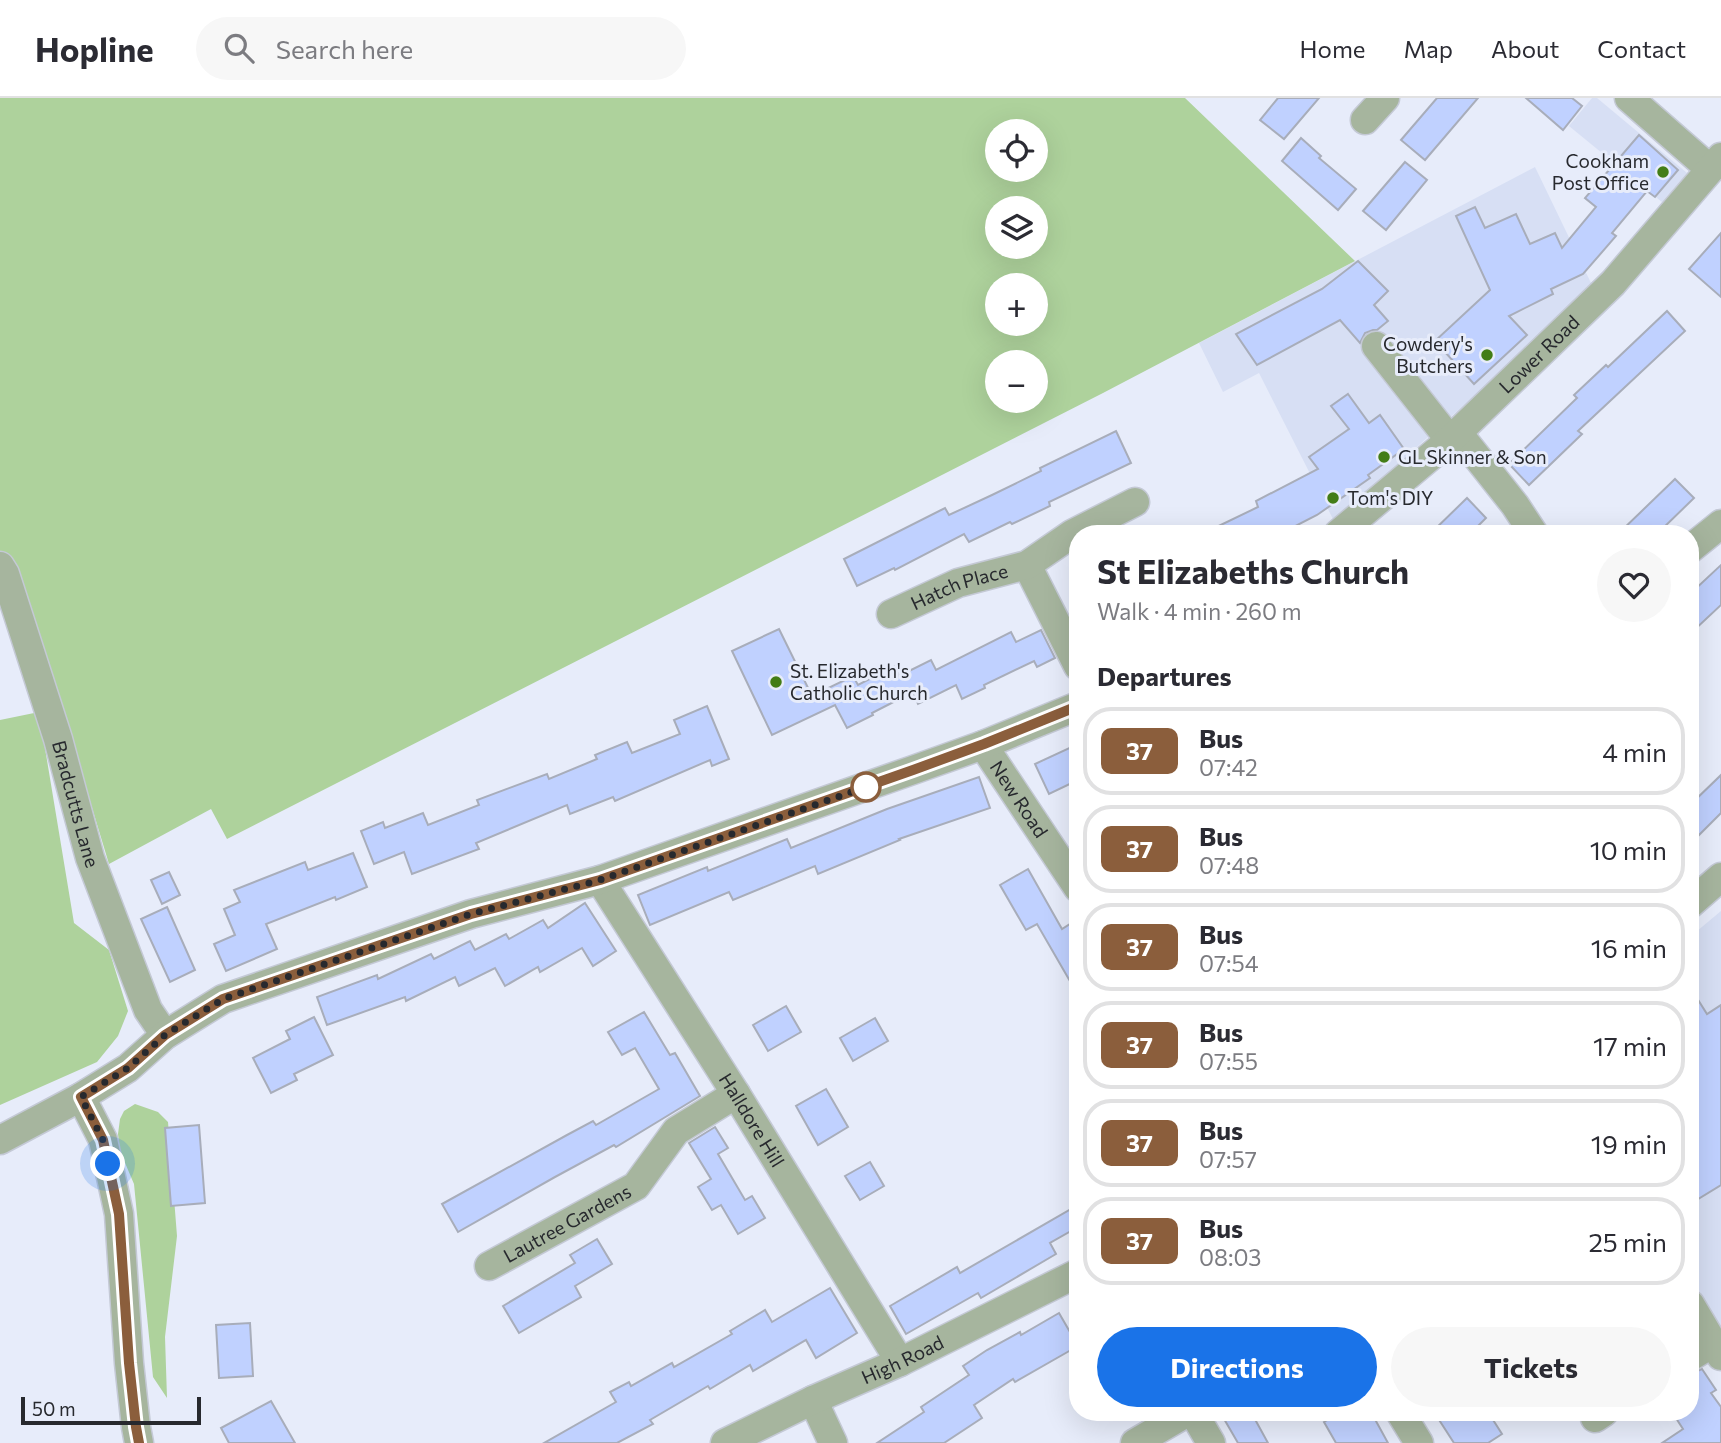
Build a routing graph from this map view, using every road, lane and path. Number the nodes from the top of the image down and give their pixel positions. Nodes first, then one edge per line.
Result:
1 (1385, 98) edge
2 (1629, 98) edge
3 (1365, 120) dead end
4 (1716, 163) edge
5 (1376, 346) dead end
6 (1454, 437) junction
7 (1135, 502) dead end
8 (1721, 524) edge
9 (1090, 525) edge
10 (1349, 525) edge
11 (1528, 525) edge
12 (1069, 536) edge
13 (1699, 542) edge
14 (1027, 565) junction
15 (3, 581) edge
16 (891, 614) dead end
17 (1069, 648) edge
18 (1069, 710) edge
19 (984, 744) junction
20 (1069, 874) edge
21 (1721, 877) edge
22 (600, 880) junction
23 (1699, 896) edge
24 (165, 1035) junction
25 (736, 1094) junction
26 (81, 1097) junction
27 (0, 1140) edge
28 (489, 1266) dead end
29 (1069, 1278) edge
30 (1699, 1328) edge
31 (1708, 1352) edge
32 (900, 1362) junction
33 (813, 1400) junction
34 (1174, 1421) edge
35 (1196, 1421) edge
36 (1406, 1421) edge
37 (139, 1443) edge
38 (725, 1443) edge
39 (833, 1443) edge
40 (1135, 1443) edge
41 (1211, 1443) edge
42 (1419, 1443) edge

1 - 3 street
2 - 4 street
4 - 6 street, Lower Road
5 - 6 street
6 - 10 street, Lower Road
6 - 11 street
7 - 9 street, Hatch Place
8 - 13 street
12 - 14 street, Hatch Place
14 - 16 street, Hatch Place
14 - 17 street, Hatch Place
15 - 24 street, Bradcutts Lane
18 - 19 street
19 - 20 street, New Road
19 - 22 street
21 - 23 street
22 - 24 street
22 - 25 street, Halldore Hill
24 - 26 street
25 - 28 street, Lautree Gardens
25 - 32 street, Halldore Hill
26 - 27 street
26 - 37 street
29 - 32 street, High Road
30 - 31 street
32 - 33 street, High Road
33 - 38 street, High Road
33 - 39 street
34 - 40 street
35 - 41 street
36 - 42 street

